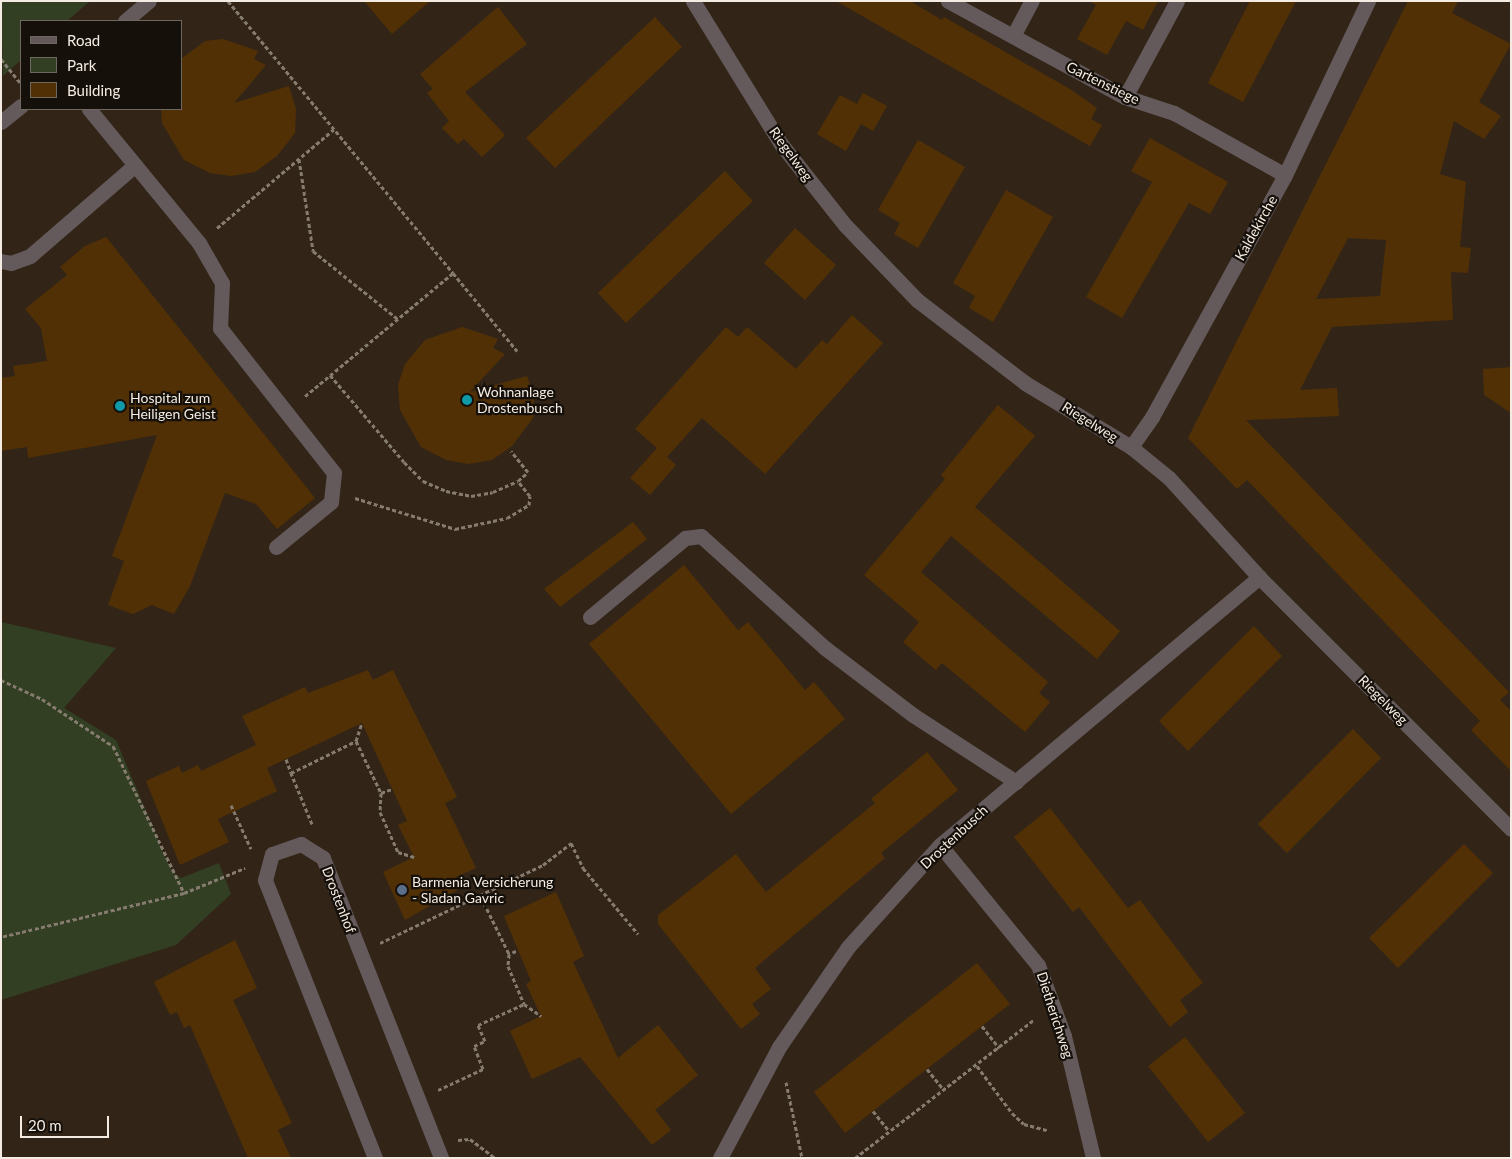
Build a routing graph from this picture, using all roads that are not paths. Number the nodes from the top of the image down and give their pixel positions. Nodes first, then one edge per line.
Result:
1 (149, 1) edge
2 (693, 1) edge
3 (948, 1) edge
4 (1032, 1) edge
5 (1177, 1) edge
6 (1368, 1) edge
7 (125, 20) edge
8 (1013, 36) junction
9 (1126, 97) junction
10 (20, 107) edge
11 (91, 110) edge
12 (1, 122) edge
13 (135, 165) junction
14 (1285, 175) junction
15 (1, 261) edge
16 (1131, 447) junction
17 (276, 547) dead end
18 (1259, 577) junction
19 (590, 617) dead end
20 (1016, 782) junction
21 (1511, 829) edge
22 (940, 846) junction
23 (375, 1158) edge
24 (441, 1158) edge
25 (720, 1158) edge
26 (1092, 1158) edge

1 - 7 street
2 - 16 street, Riegelweg
3 - 8 street, Gartenstiege
4 - 8 street
5 - 9 street
6 - 14 street, Kaldekirche
8 - 9 street, Gartenstiege
9 - 14 street, Gartenstiege
10 - 12 street
11 - 13 street
13 - 15 street
13 - 17 street
14 - 16 street, Kaldekirche
16 - 18 street, Riegelweg
18 - 20 street, Drostenbusch
18 - 21 street, Riegelweg
19 - 20 street
20 - 22 street, Drostenbusch
22 - 25 street, Drostenbusch
22 - 26 street, Dietherichweg
23 - 24 street, Drostenhof

